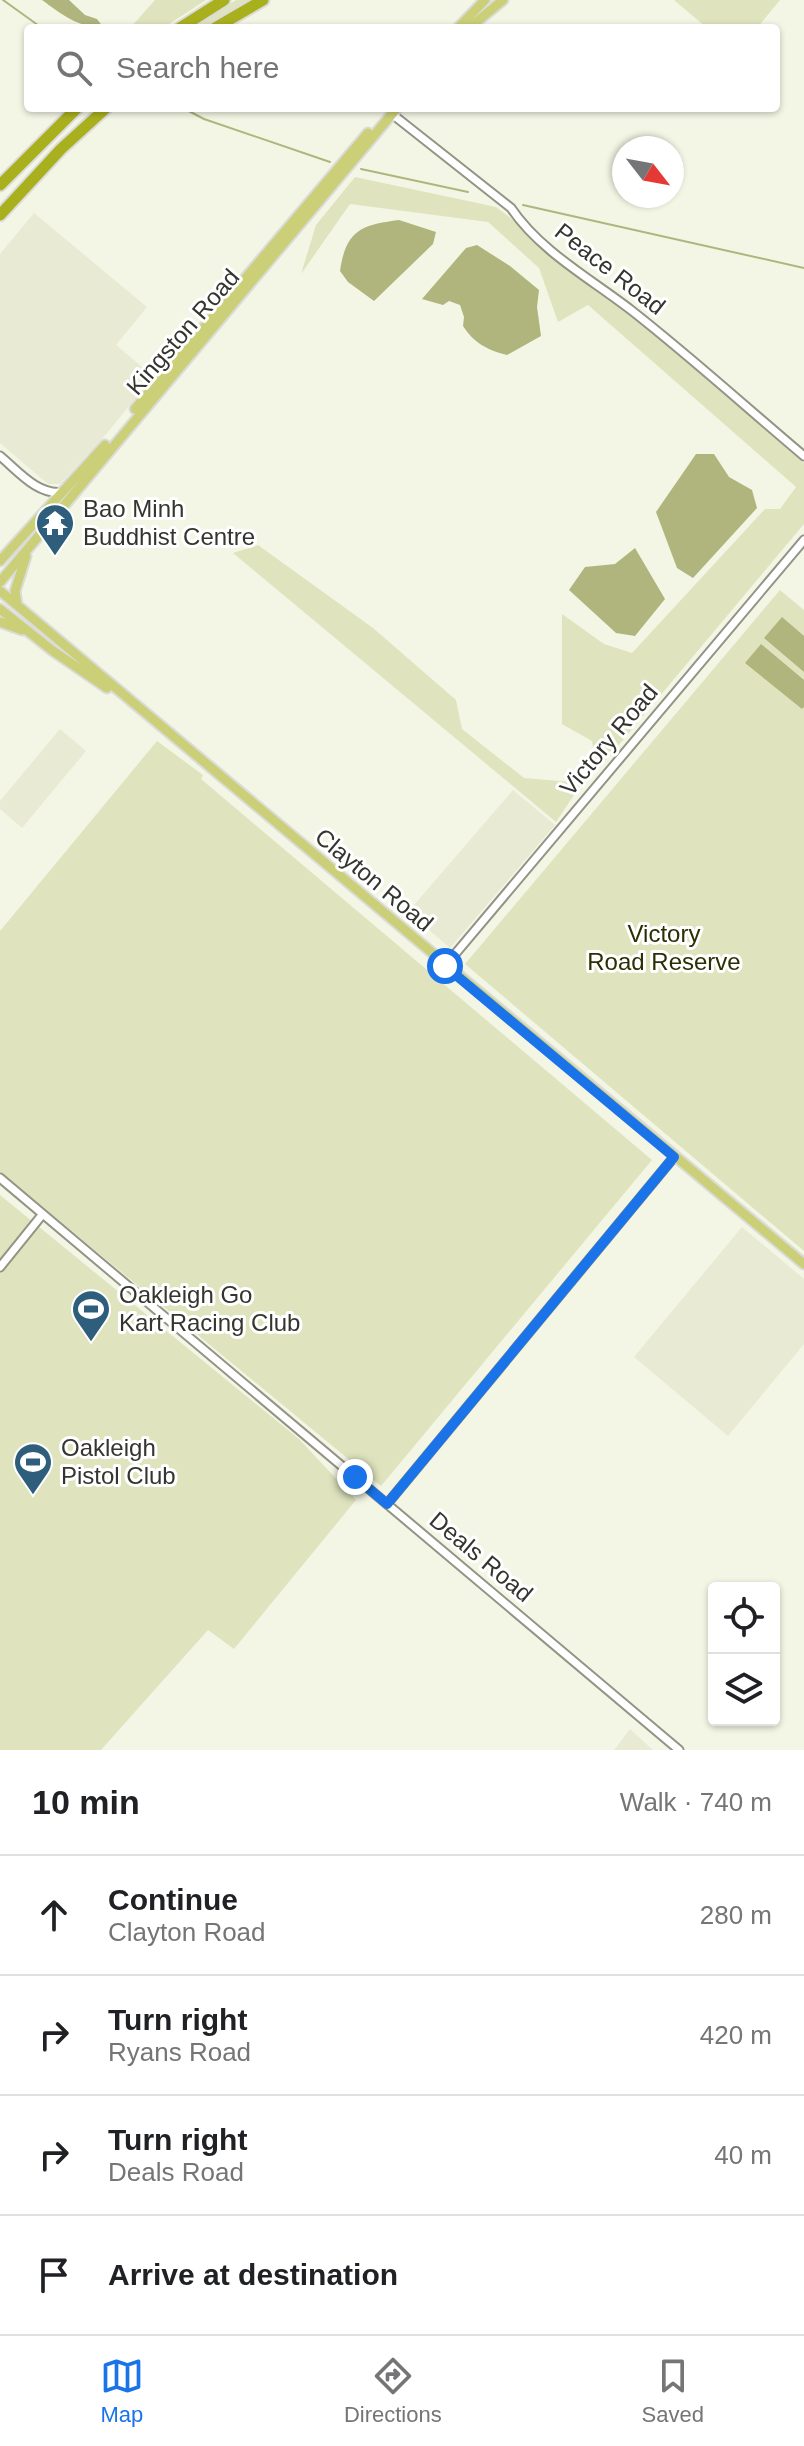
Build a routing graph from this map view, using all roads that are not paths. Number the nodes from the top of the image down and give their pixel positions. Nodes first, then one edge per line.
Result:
1 (224, 0) edge
2 (263, 0) edge
3 (485, 0) edge
4 (506, 0) edge
5 (186, 24) edge
6 (222, 24) edge
7 (462, 24) edge
8 (474, 24) edge
9 (482, 24) edge
10 (73, 112) edge
11 (102, 112) edge
12 (389, 112) edge
13 (389, 112) edge
14 (393, 112) edge
15 (0, 185) edge
16 (0, 215) edge
17 (0, 456) edge
18 (804, 456) edge
19 (40, 489) junction
20 (63, 492) junction
21 (44, 512) junction
22 (804, 540) edge
23 (31, 545) junction
24 (0, 561) edge
25 (0, 582) edge
26 (0, 591) edge
27 (17, 605) junction
28 (0, 609) edge
29 (0, 622) edge
30 (48, 631) junction
31 (36, 638) junction
32 (140, 710) junction
33 (445, 966) junction
34 (674, 1157) junction
35 (0, 1178) edge
36 (42, 1215) junction
37 (804, 1264) edge
38 (0, 1267) edge
39 (387, 1504) junction
40 (679, 1750) edge

1 - 5 highway
2 - 6 highway
3 - 7 main road
4 - 8 main road
4 - 9 main road
10 - 15 highway
11 - 16 highway
12 - 20 main road, Kingston Road
13 - 23 main road, Kingston Road
14 - 18 street, Peace Road
17 - 19 street
19 - 20 street
19 - 21 street
20 - 21 main road, Kingston Road
21 - 24 main road, Kingston Road
22 - 33 street, Victory Road
23 - 25 main road, Kingston Road
23 - 27 main road
26 - 27 main road, Clayton Road
27 - 30 main road, Clayton Road
28 - 31 main road, Clayton Road
29 - 31 main road
30 - 31 main road
30 - 32 main road, Clayton Road
31 - 32 main road, Clayton Road
32 - 33 main road, Clayton Road
33 - 34 main road, Clayton Road
34 - 37 main road, Clayton Road
34 - 39 street
35 - 36 street, Deals Road
36 - 38 street
36 - 39 street, Deals Road
39 - 40 street, Deals Road

